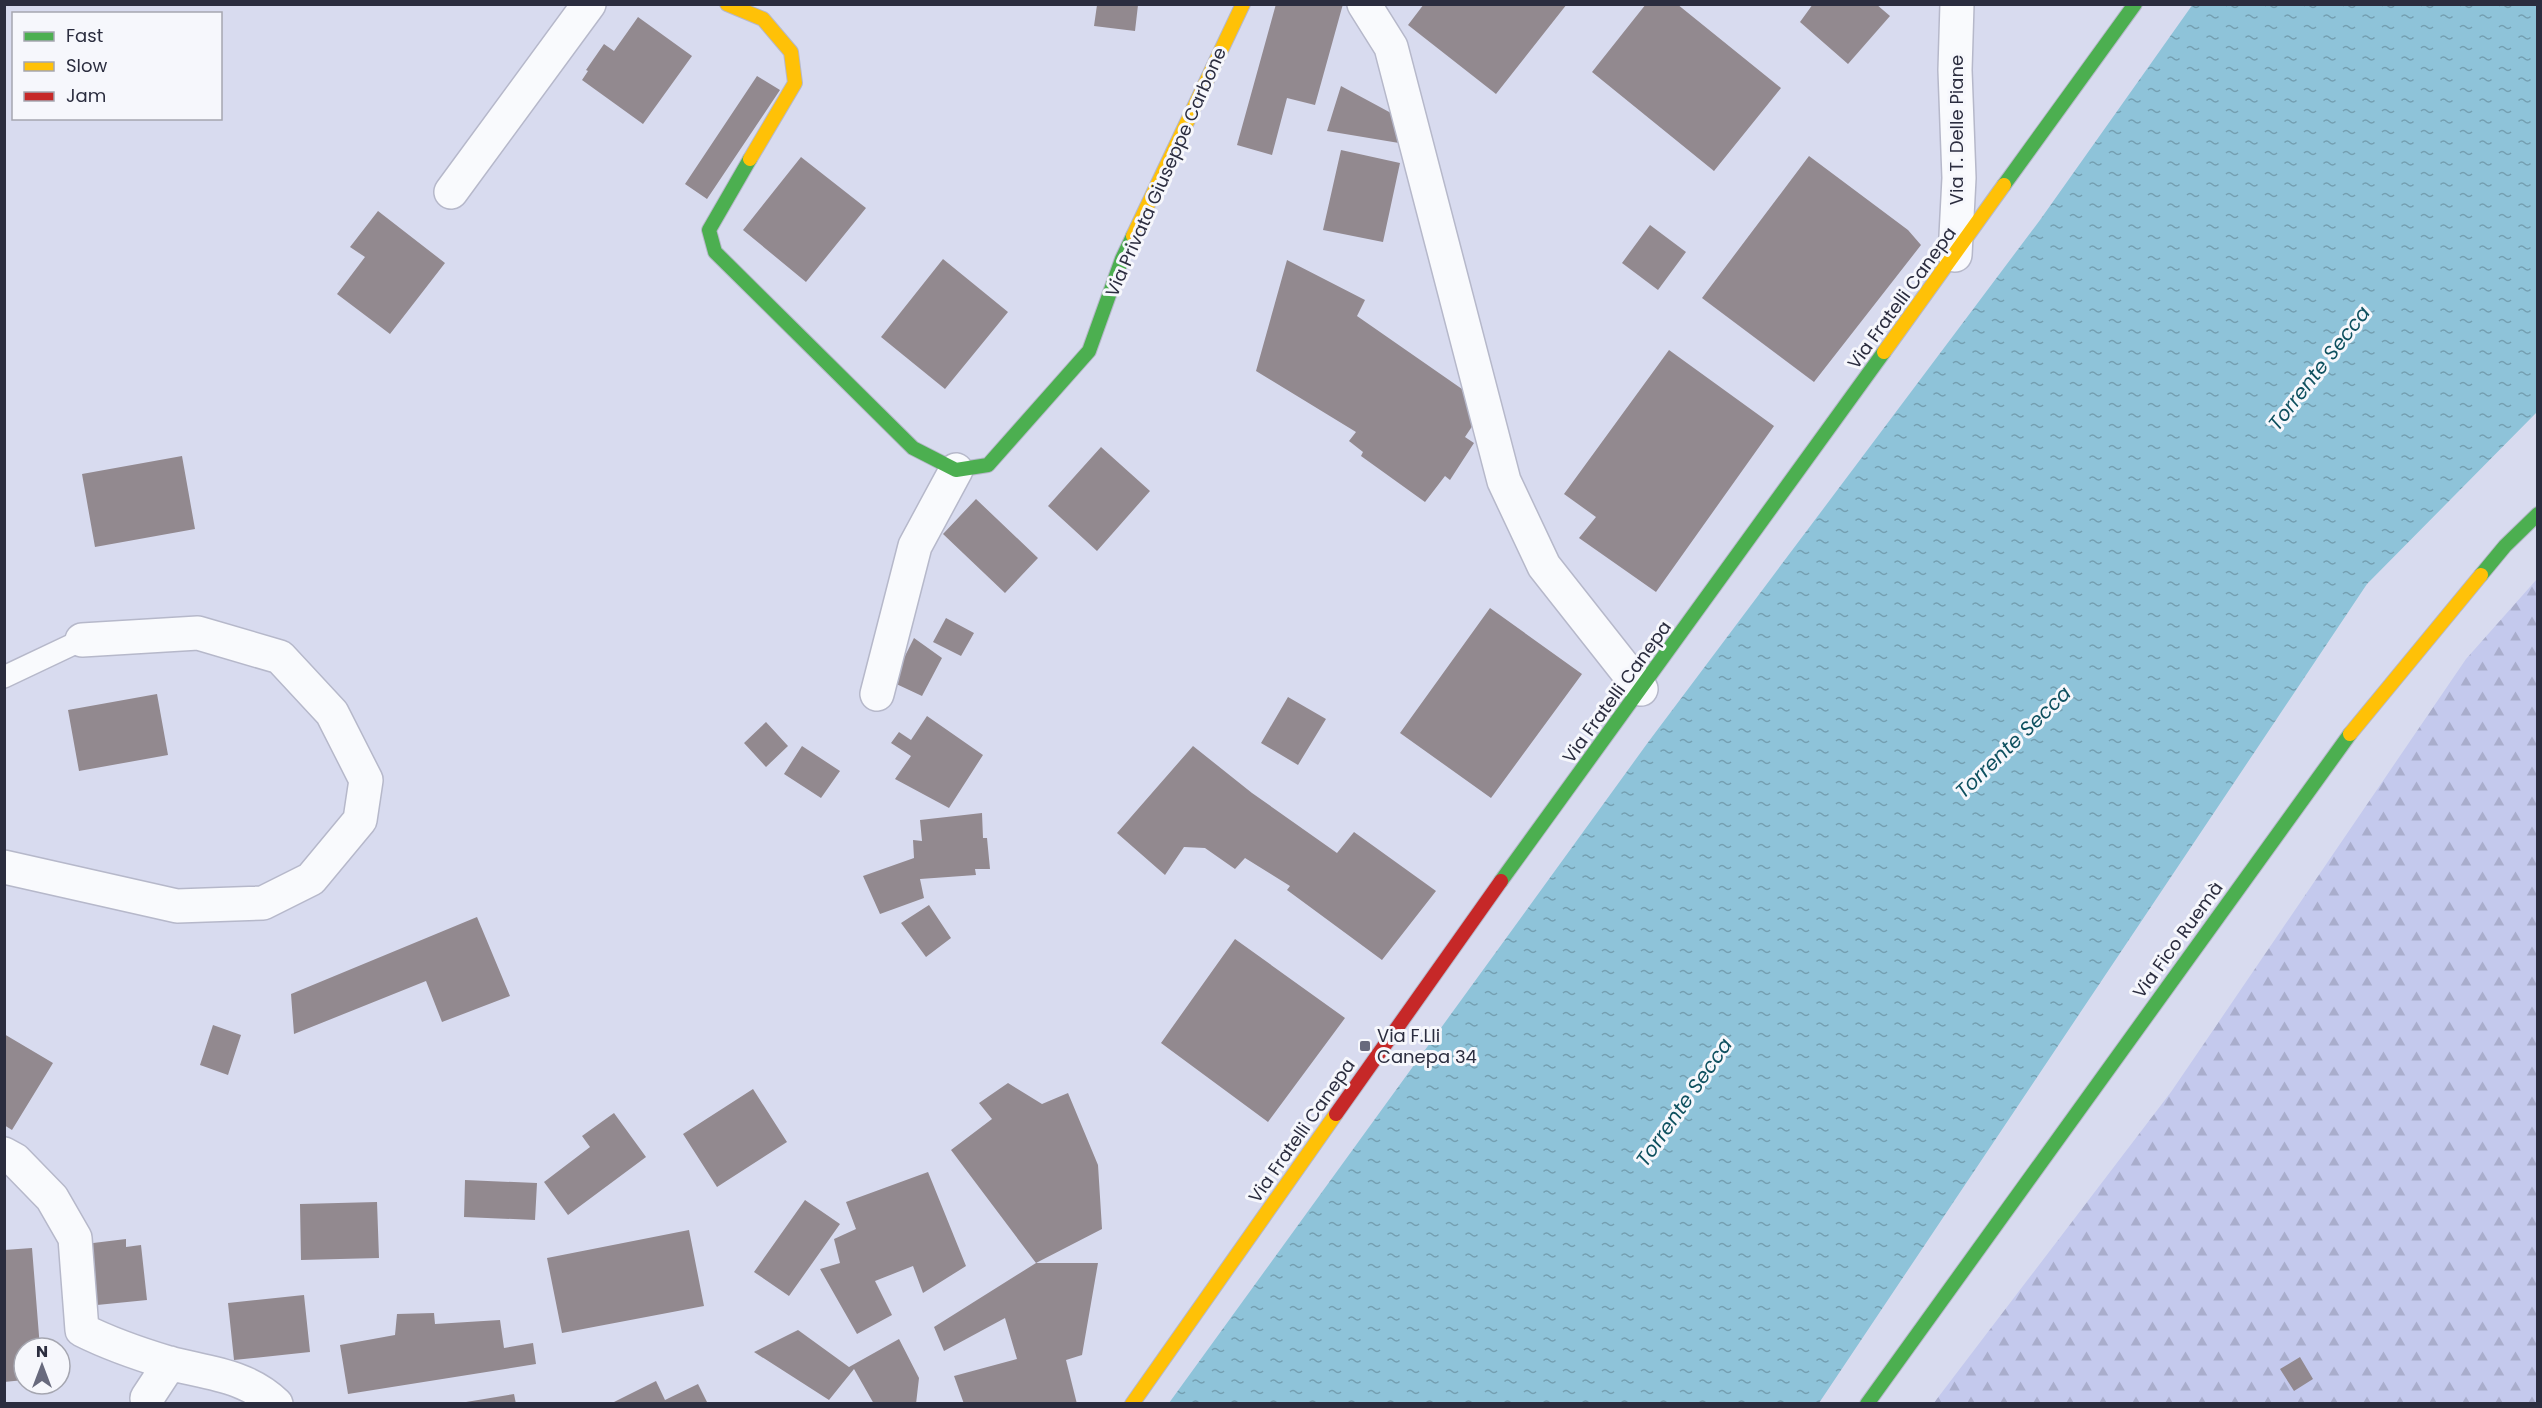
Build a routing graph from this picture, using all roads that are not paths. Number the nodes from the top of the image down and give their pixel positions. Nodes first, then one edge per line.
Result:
1 (589, 4) edge
2 (727, 4) edge
3 (1243, 4) edge
4 (1364, 4) edge
5 (1957, 4) edge
6 (2135, 4) edge
7 (451, 192) dead end
8 (1955, 255) junction
9 (956, 470) junction
10 (2538, 514) edge
11 (82, 640) joint
12 (4, 677) edge
13 (1641, 689) junction
14 (877, 694) dead end
15 (4, 867) edge
16 (4, 1154) edge
17 (170, 1363) junction
18 (141, 1402) edge
19 (276, 1404) edge
20 (1132, 1404) edge
21 (1867, 1404) edge

1 - 7 street
2 - 9 street
3 - 9 street, Via Privata Giuseppe Carbone
4 - 13 street
5 - 8 street, Via T. Delle Piane
6 - 8 street, Via Fratelli Canepa
8 - 13 street, Via Fratelli Canepa
9 - 14 street
10 - 21 street, Via Fico Ruemà
11 - 12 lane
11 - 15 street
13 - 20 street, Via Fratelli Canepa
16 - 17 street
17 - 18 street
17 - 19 street

